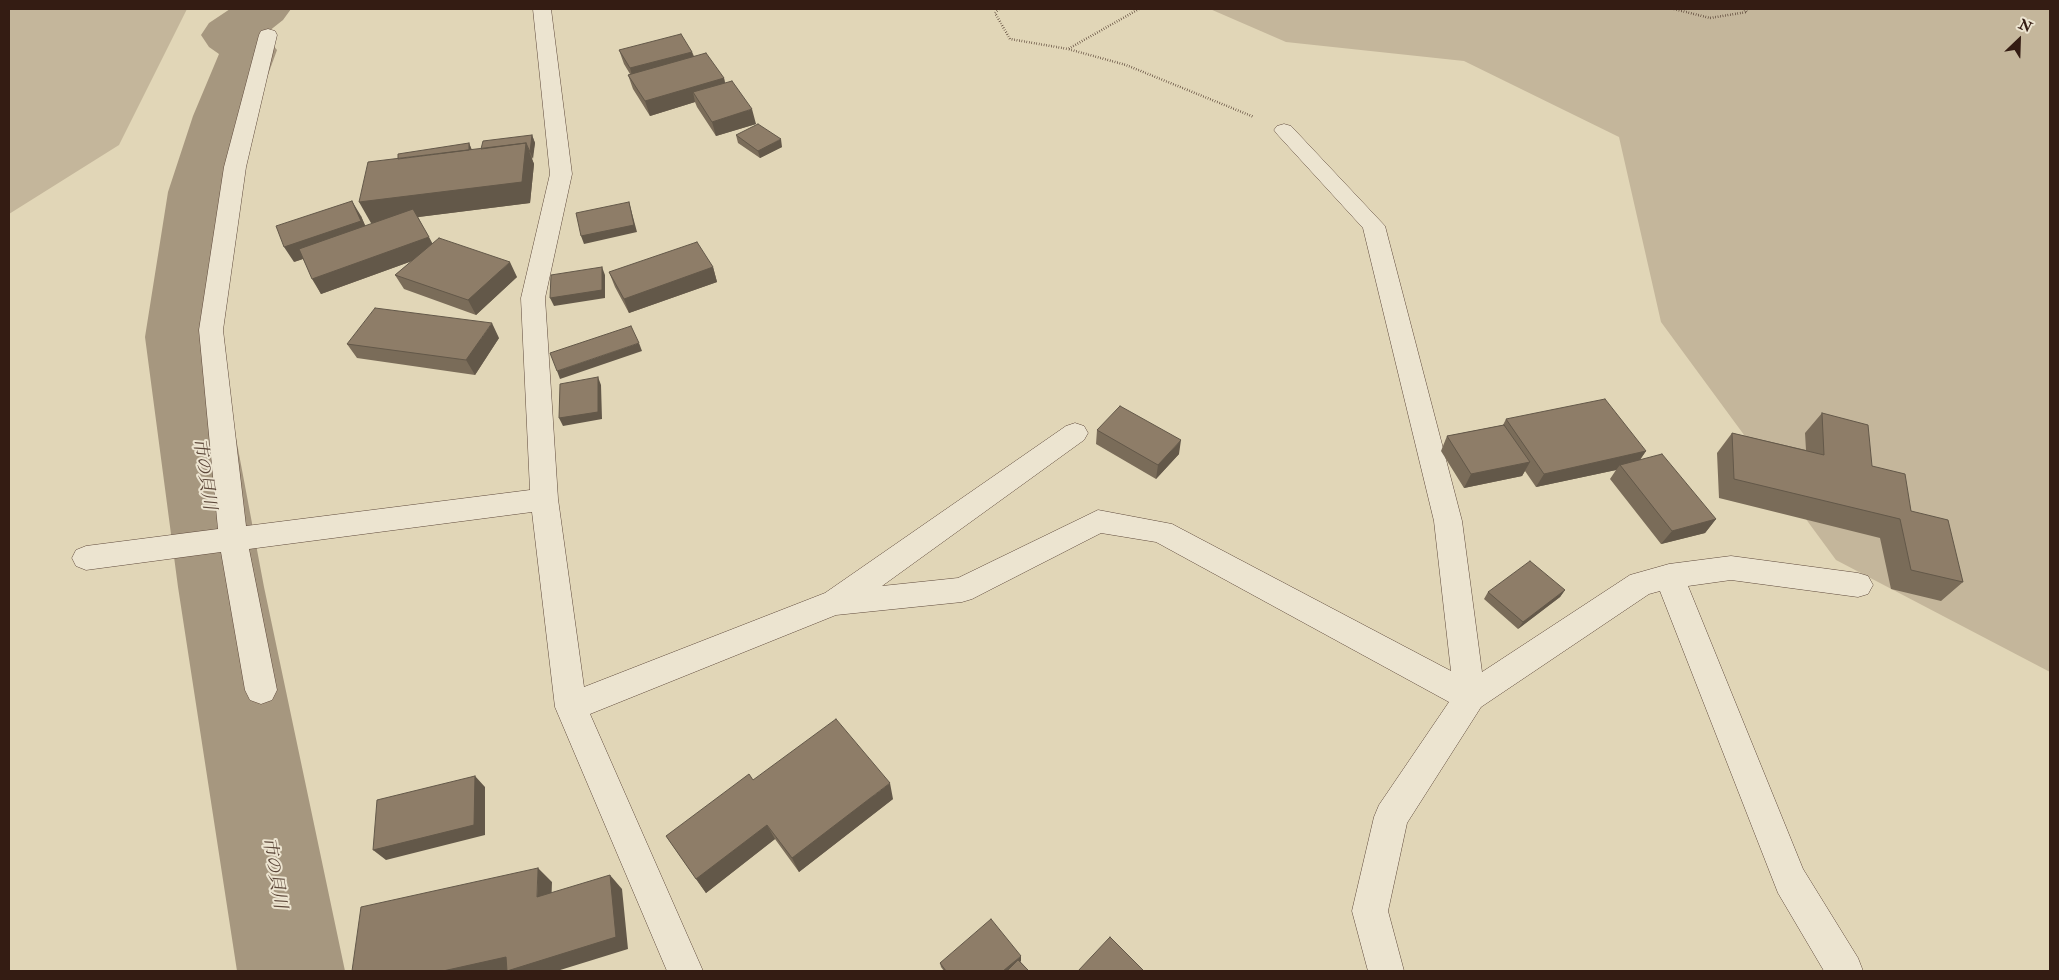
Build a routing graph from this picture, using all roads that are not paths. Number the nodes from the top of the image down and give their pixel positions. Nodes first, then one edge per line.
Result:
1 (542, 9) edge
2 (268, 35) dead end
3 (1284, 130) road end
4 (1075, 433) dead end
5 (544, 499) junction
6 (230, 539) junction
7 (86, 558) dead end
8 (1669, 576) junction
9 (1858, 585) dead end
10 (834, 604) junction
11 (261, 690) dead end
12 (1470, 697) junction
13 (571, 707) junction
14 (685, 971) edge
15 (1386, 971) edge
16 (1845, 971) edge

1 - 5 street
2 - 6 street
3 - 12 street
4 - 10 street
5 - 6 street
5 - 13 street
6 - 7 street
6 - 11 street
8 - 9 street
8 - 12 street
8 - 16 street
10 - 12 street
10 - 13 street
12 - 15 street
13 - 14 street

